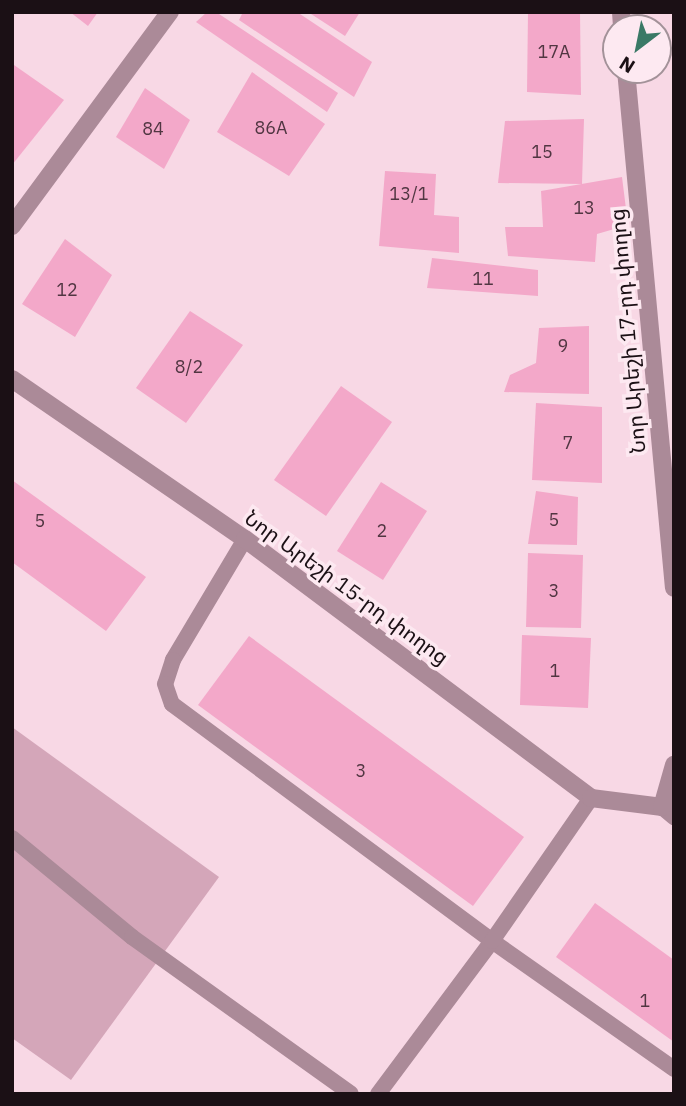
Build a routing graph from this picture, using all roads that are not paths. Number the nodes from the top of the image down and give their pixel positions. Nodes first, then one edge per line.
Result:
1 (170, 12) edge
2 (627, 84) edge
3 (12, 226) edge
4 (12, 379) edge
5 (245, 539) junction
6 (674, 588) edge
7 (674, 765) edge
8 (591, 798) junction
9 (668, 812) edge
10 (12, 838) edge
11 (492, 941) junction
12 (674, 1069) edge
13 (351, 1094) edge
14 (378, 1094) edge

1 - 3 street
2 - 6 street, Նոր Արեշի 17-րդ փողոց
4 - 5 street, Նոր Արեշի 15-րդ փողոց
5 - 8 street, Նոր Արեշի 15-րդ փողոց
5 - 11 lane
7 - 9 street
8 - 9 street, Նոր Արեշի 15-րդ փողոց
8 - 11 lane
10 - 13 lane
11 - 12 lane
11 - 14 lane

